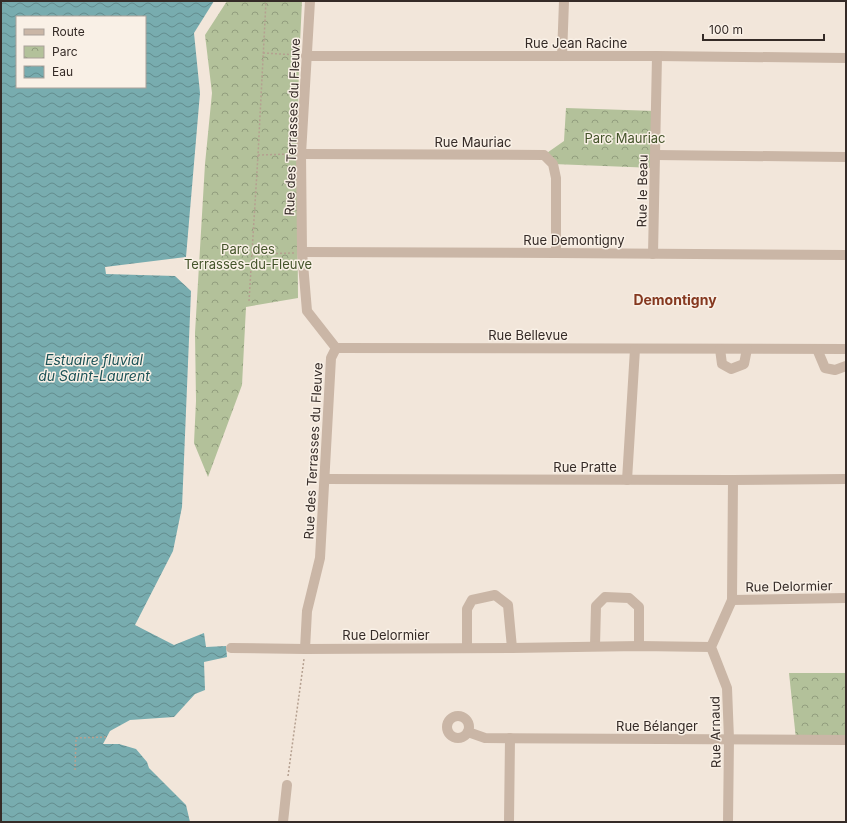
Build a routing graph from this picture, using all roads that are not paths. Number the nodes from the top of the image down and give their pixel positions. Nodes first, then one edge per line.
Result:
1 (310, 1) edge
2 (564, 1) edge
3 (306, 56) junction
4 (562, 56) junction
5 (657, 56) junction
6 (846, 58) edge
7 (301, 154) junction
8 (655, 155) junction
9 (846, 157) edge
10 (302, 252) junction
11 (556, 253) junction
12 (654, 254) junction
13 (846, 256) edge
14 (336, 348) junction
15 (635, 349) junction
16 (720, 349) junction
17 (746, 349) junction
18 (817, 349) junction
19 (846, 349) edge
20 (846, 366) edge
21 (325, 479) junction
22 (846, 479) edge
23 (627, 480) junction
24 (733, 480) junction
25 (846, 598) edge
26 (732, 600) junction
27 (594, 646) junction
28 (639, 646) junction
29 (467, 647) junction
30 (711, 647) junction
31 (231, 648) dead end
32 (512, 648) junction
33 (305, 649) junction
34 (468, 732) dead end
35 (510, 738) junction
36 (729, 739) junction
37 (846, 740) edge
38 (287, 785) road end
39 (283, 822) edge
40 (509, 822) edge
41 (728, 822) edge

1 - 3 street, Rue des Terrasses du Fleuve
2 - 4 street
3 - 4 street, Rue Jean Racine
3 - 7 street, Rue des Terrasses du Fleuve
4 - 5 street, Rue Jean Racine
5 - 6 street, Rue Jean Racine
5 - 8 street, Rue le Beau
7 - 10 street, Rue des Terrasses du Fleuve
7 - 11 street, Rue Mauriac
8 - 9 street
8 - 12 street, Rue le Beau
10 - 11 street, Rue Demontigny
10 - 14 street, Rue des Terrasses du Fleuve
11 - 12 street, Rue Demontigny
12 - 13 street, Rue Demontigny
14 - 15 street, Rue Bellevue
14 - 21 street, Rue des Terrasses du Fleuve
15 - 16 street, Rue Bellevue
15 - 23 street
16 - 17 street, Rue Bellevue
16 - 17 street
17 - 18 street, Rue Bellevue
18 - 19 street, Rue Bellevue
18 - 20 street
21 - 23 street, Rue Pratte
21 - 33 street, Rue des Terrasses du Fleuve
22 - 24 street, Rue Pratte
23 - 24 street, Rue Pratte
24 - 26 street
25 - 26 street, Rue Delormier
26 - 30 street
27 - 28 street, Rue Delormier
27 - 28 street
27 - 32 street, Rue Delormier
28 - 30 street, Rue Delormier
29 - 32 street, Rue Delormier
29 - 32 street
29 - 33 street, Rue Delormier
30 - 36 street, Rue Arnaud
31 - 33 street, Rue Delormier
34 - 35 street, Rue Bélanger
35 - 36 street, Rue Bélanger
35 - 40 street
36 - 37 street, Rue Bélanger
36 - 41 street, Rue Arnaud
38 - 39 street

